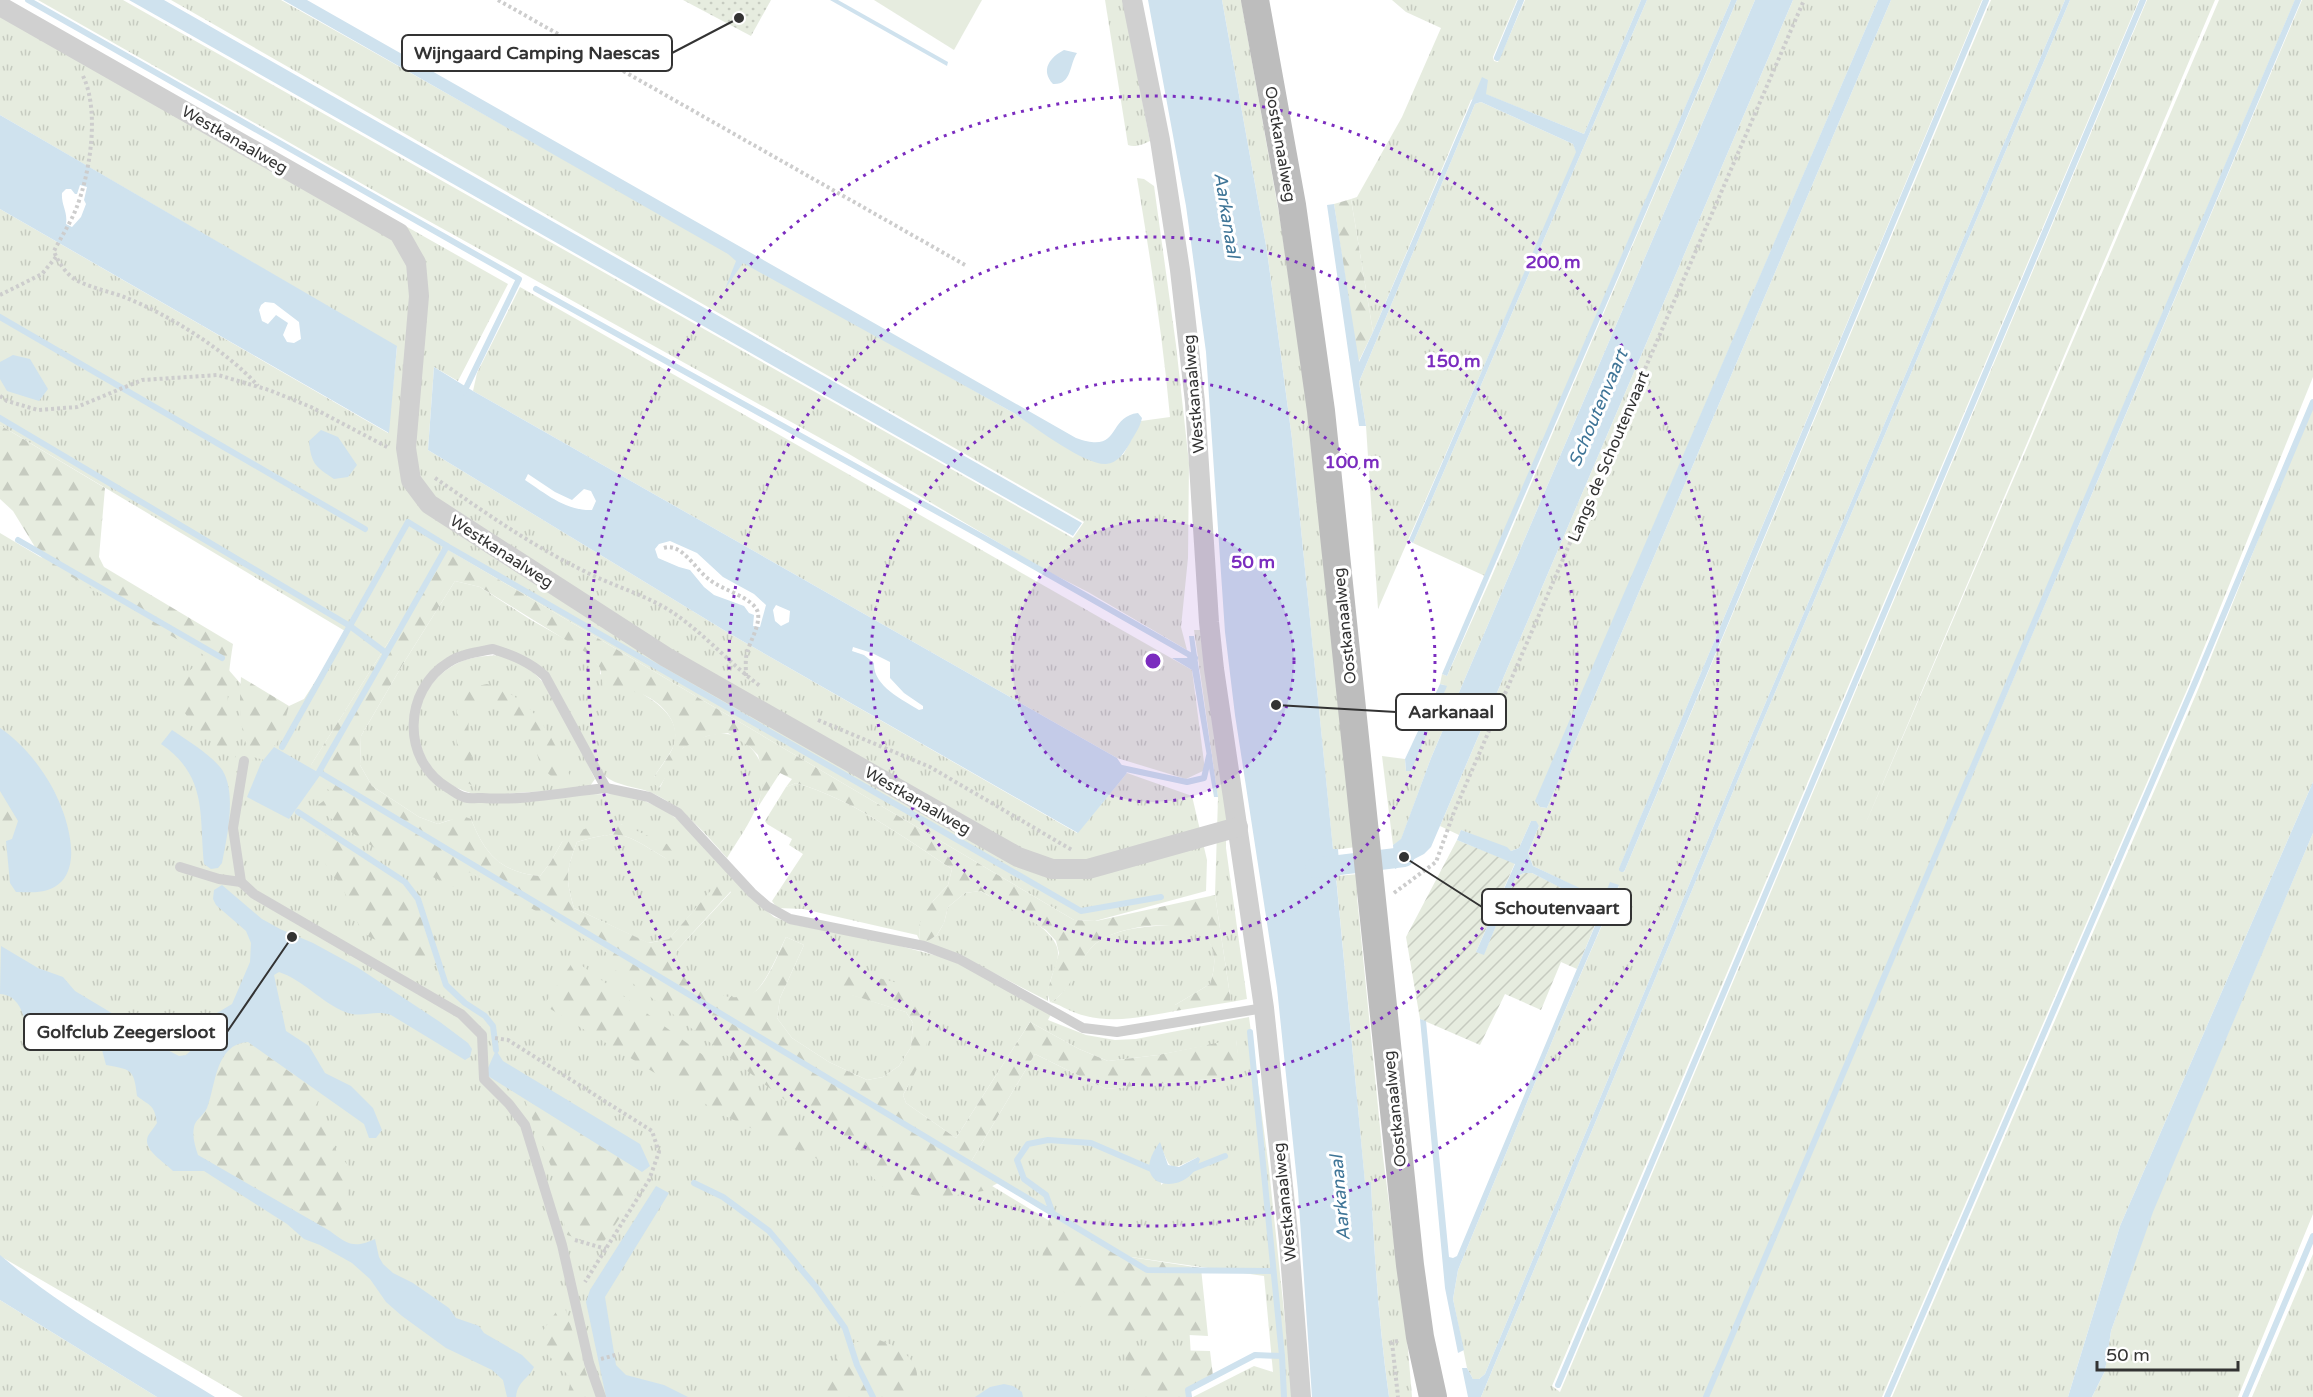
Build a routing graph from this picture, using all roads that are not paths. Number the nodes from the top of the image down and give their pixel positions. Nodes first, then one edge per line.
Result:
1 (1132, 0) edge
2 (1255, 0) edge
3 (0, 6) edge
4 (244, 761) dead end
5 (606, 788) junction
6 (1238, 827) junction
7 (180, 867) dead end
8 (241, 882) junction
9 (1264, 1008) junction
10 (601, 1397) edge
11 (1301, 1397) edge
12 (1433, 1397) edge

1 - 6 street, Westkanaalweg
2 - 12 main road, Oostkanaalweg
3 - 6 street, Westkanaalweg
4 - 8 lane
5 - 5 lane
5 - 9 lane
6 - 9 street, Westkanaalweg
7 - 8 lane
8 - 10 lane
9 - 11 street, Westkanaalweg

